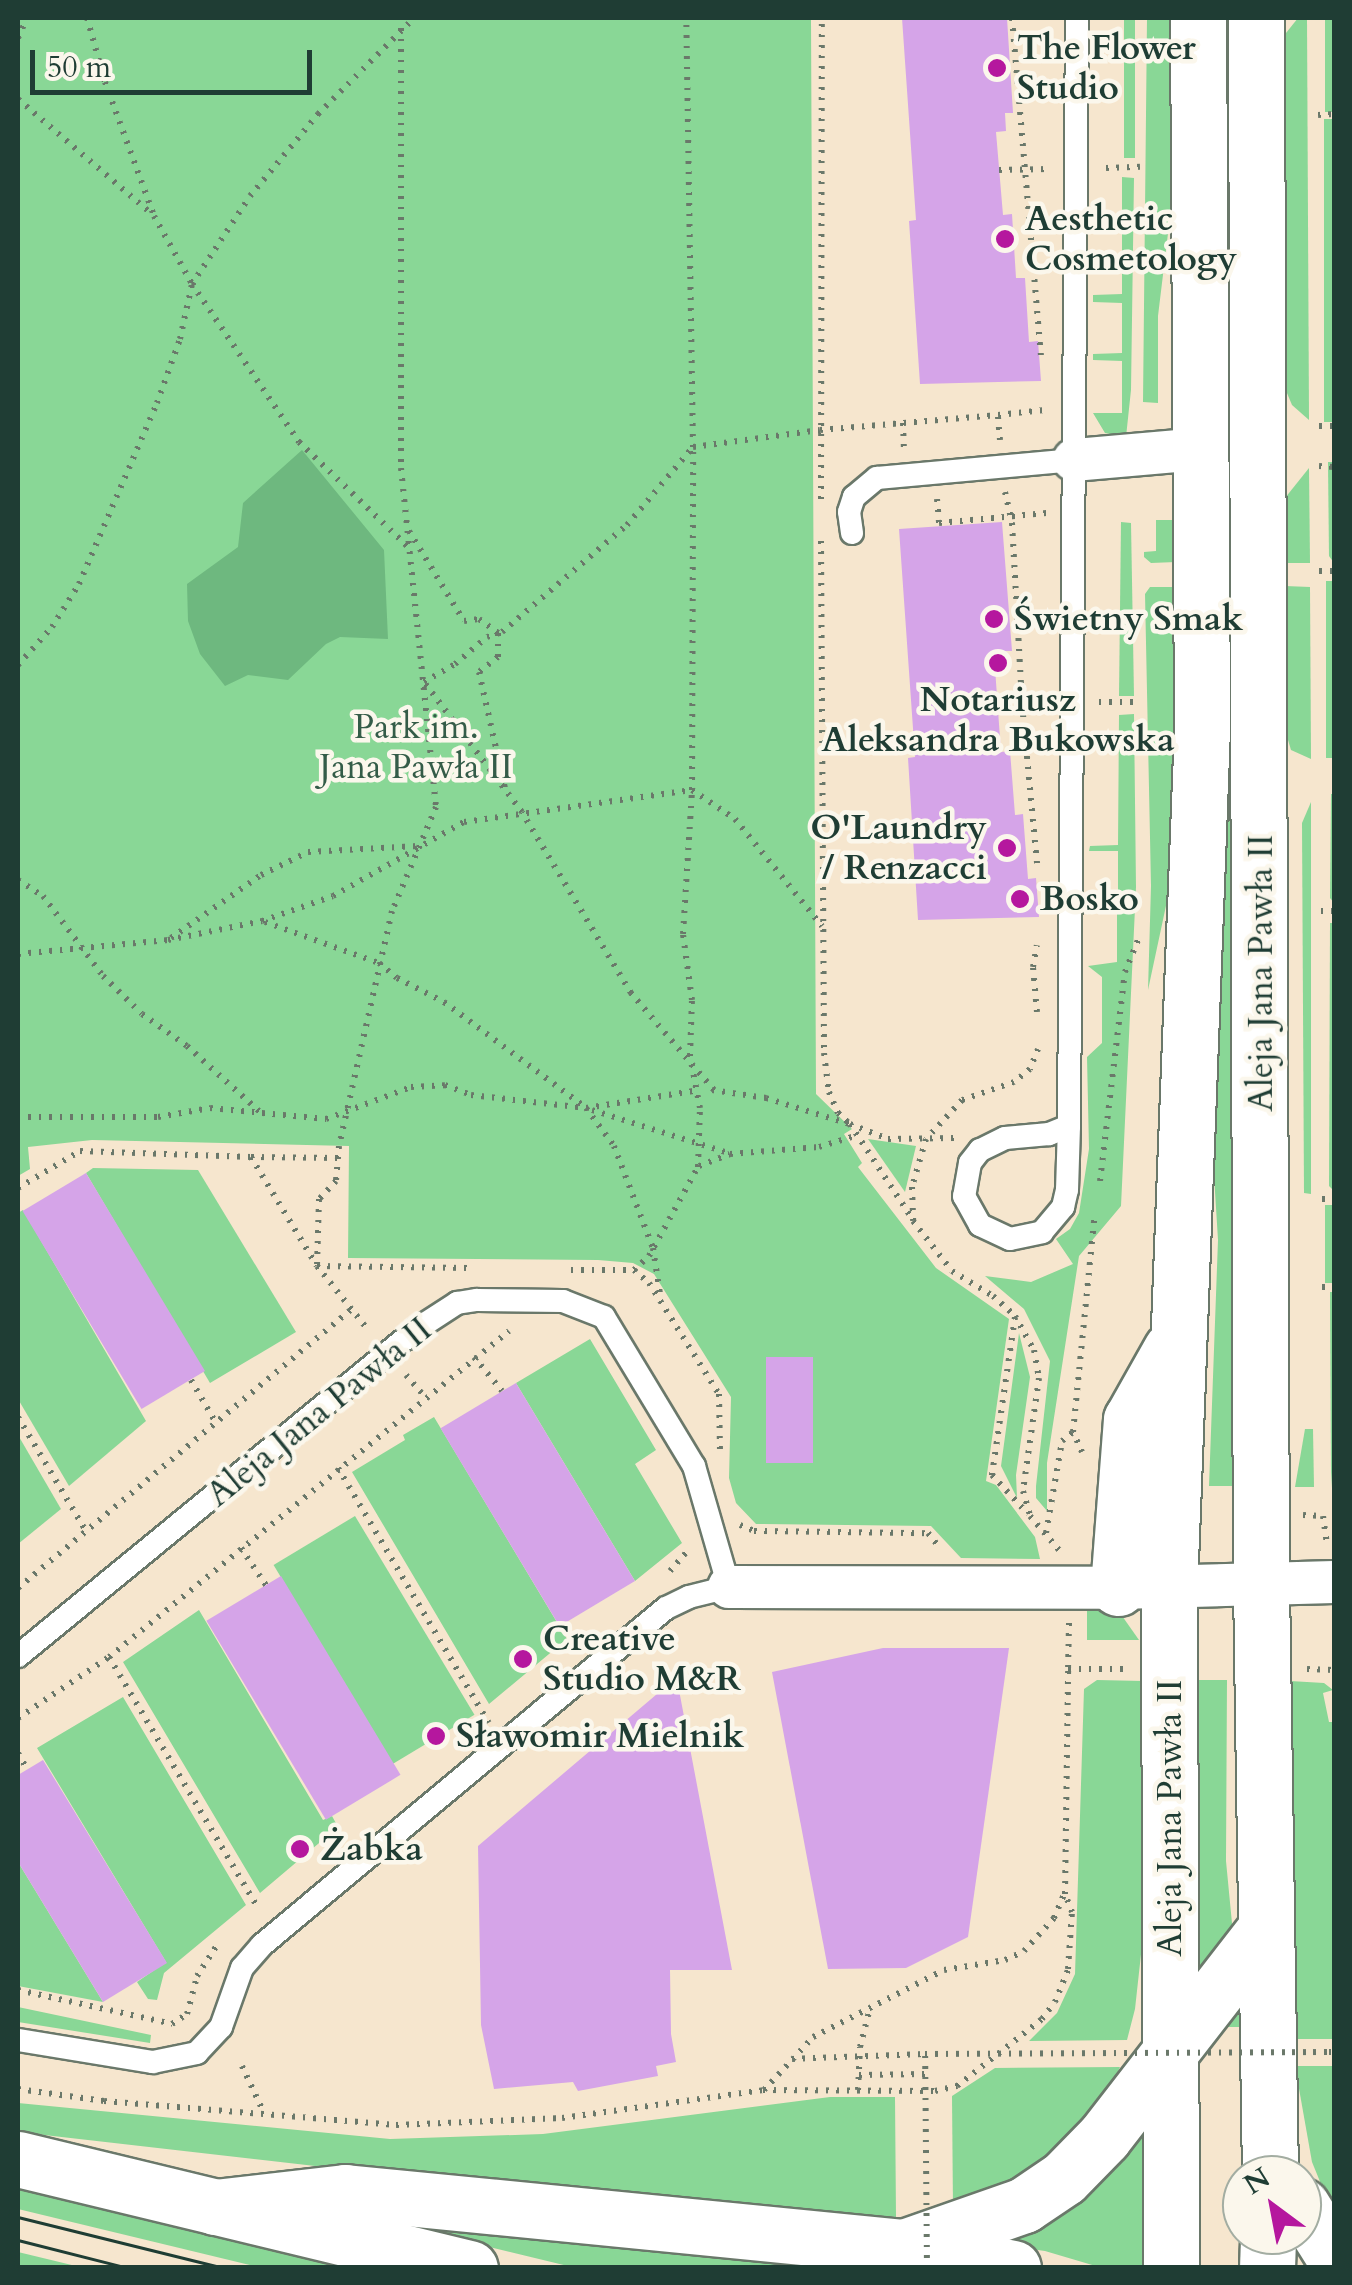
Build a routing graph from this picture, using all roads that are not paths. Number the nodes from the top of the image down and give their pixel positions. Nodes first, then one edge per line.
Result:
1 (1077, 18) edge
2 (1198, 18) edge
3 (1256, 18) edge
4 (1201, 448) junction
5 (1074, 460) junction
6 (852, 533) dead end
7 (1069, 1126) junction
8 (1332, 1570) edge
9 (1261, 1584) junction
10 (729, 1587) junction
11 (1119, 1594) junction
12 (18, 1656) edge
13 (1266, 1928) junction
14 (18, 2040) edge
15 (1171, 2049) junction
16 (1275, 2155) edge
17 (18, 2159) edge
18 (215, 2207) junction
19 (916, 2257) edge
20 (470, 2268) edge
21 (1013, 2268) edge
22 (1171, 2268) edge

1 - 5 lane
2 - 4 main road, Aleja Jana Pawła II
3 - 9 main road, Aleja Jana Pawła II
4 - 5 street
4 - 11 main road, Aleja Jana Pawła II
5 - 6 lane
5 - 7 lane
7 - 7 lane
8 - 9 street
9 - 11 street
9 - 13 main road, Aleja Jana Pawła II
10 - 11 street
10 - 12 lane, Aleja Jana Pawła II
10 - 14 lane
11 - 15 main road, Aleja Jana Pawła II
13 - 15 main road, Aleja Jana Pawła II
13 - 16 main road, Aleja Jana Pawła II
15 - 19 main road
15 - 22 main road, Aleja Jana Pawła II
17 - 18 main road
18 - 19 main road
18 - 20 main road
19 - 21 main road

